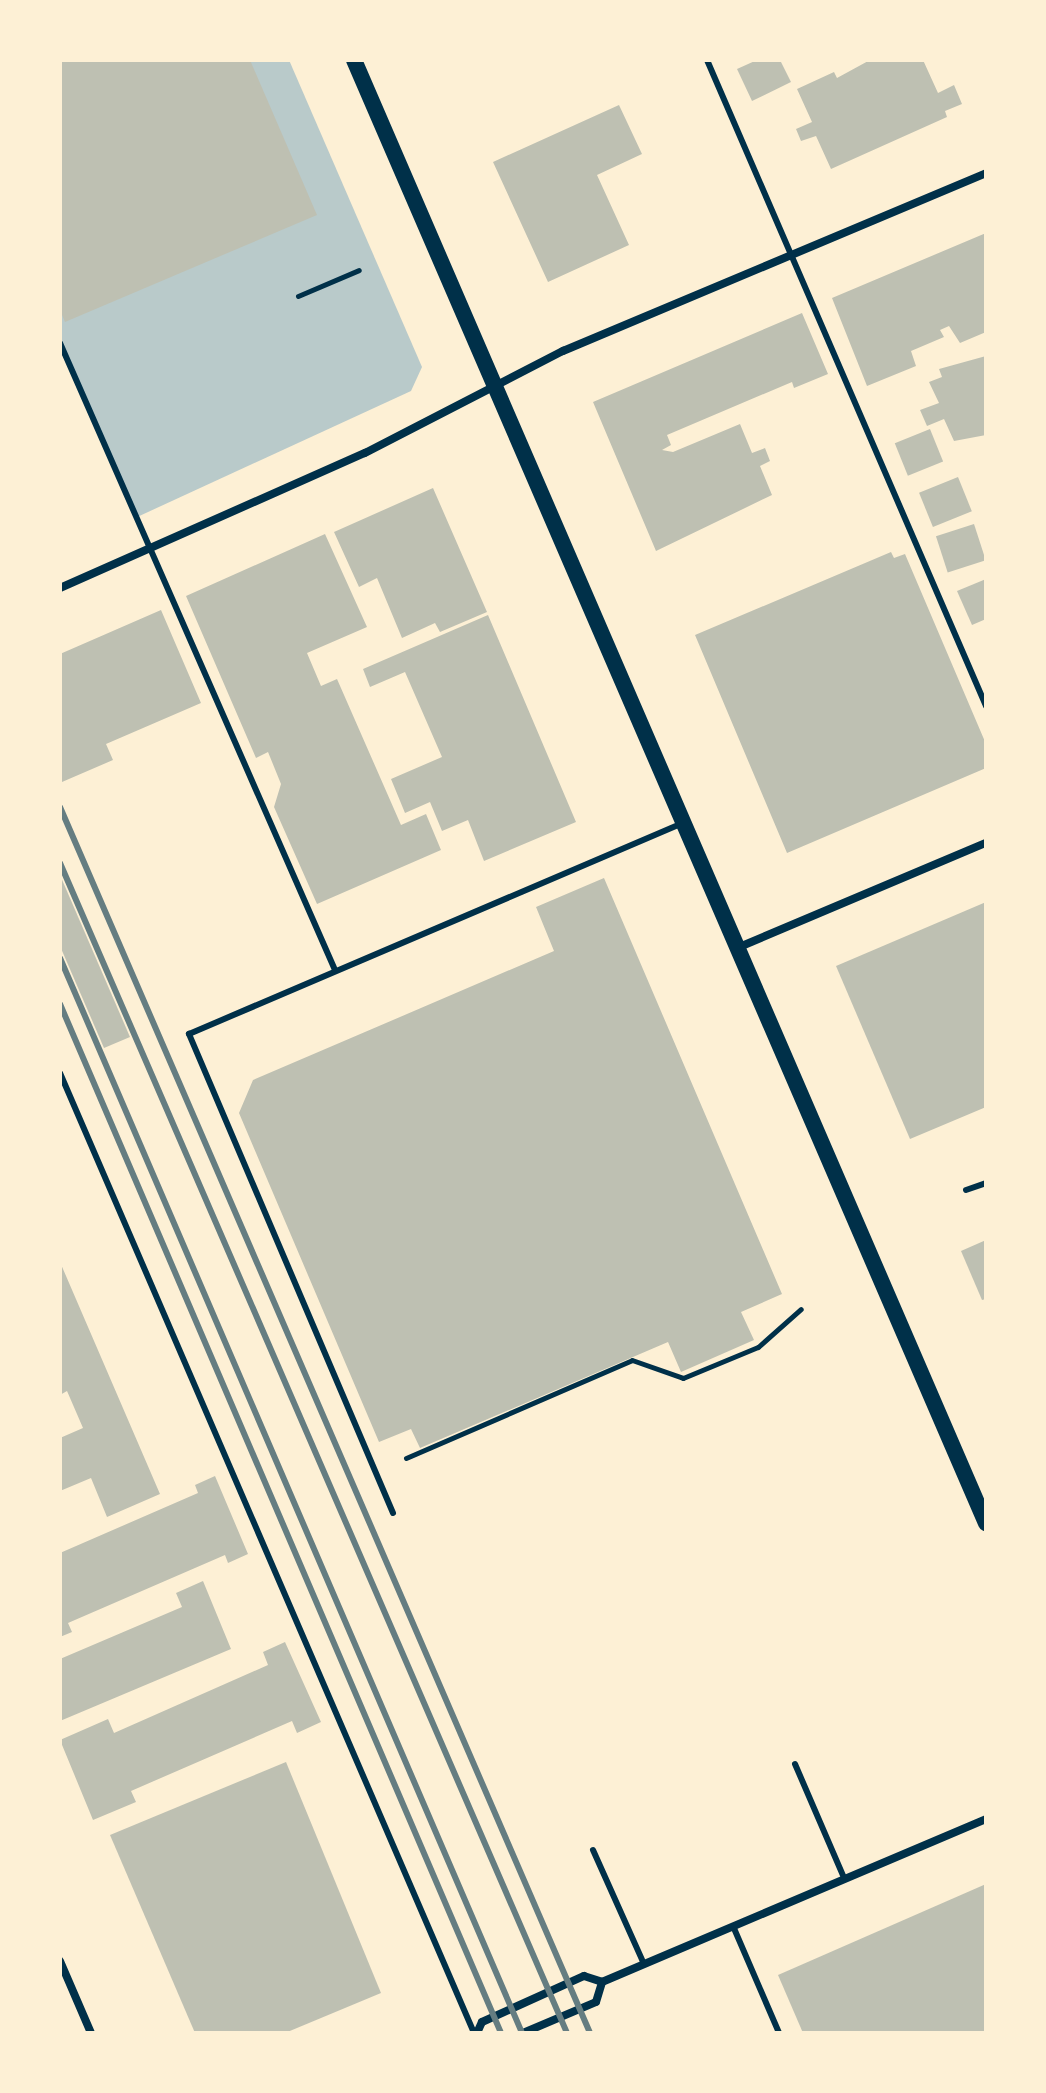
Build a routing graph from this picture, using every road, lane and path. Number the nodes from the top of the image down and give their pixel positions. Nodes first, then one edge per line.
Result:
1 (354, 60) edge
2 (707, 60) edge
3 (986, 173) edge
4 (791, 255) junction
5 (359, 270) dead end
6 (298, 296) dead end
7 (60, 343) edge
8 (495, 386) junction
9 (148, 550) junction
10 (60, 588) edge
11 (986, 706) edge
12 (683, 823) junction
13 (986, 843) edge
14 (737, 948) junction
15 (335, 970) junction
16 (60, 1073) edge
17 (986, 1183) edge
18 (966, 1190) dead end
19 (801, 1309) dead end
20 (406, 1458) dead end
21 (980, 1493) edge
22 (393, 1513) dead end
23 (986, 1523) edge
24 (795, 1764) dead end
25 (986, 1819) edge
26 (593, 1850) dead end
27 (844, 1878) junction
28 (733, 1926) junction
29 (60, 1961) edge
30 (644, 1964) junction
31 (602, 1982) junction
32 (91, 2033) edge
33 (476, 2033) edge
34 (523, 2033) edge
35 (779, 2033) edge

1 - 8 main road
2 - 4 lane
3 - 4 street
4 - 8 street
4 - 11 lane
5 - 6 path
7 - 9 lane
8 - 9 street
8 - 12 main road
9 - 10 street
9 - 15 lane
12 - 14 main road
12 - 15 lane
13 - 14 street
14 - 21 main road
15 - 22 lane
16 - 33 lane
17 - 18 lane
19 - 20 path
21 - 23 main road
24 - 27 lane
25 - 27 street
26 - 30 lane
27 - 28 street
28 - 30 street
28 - 35 lane
29 - 32 street
30 - 31 street
31 - 33 street
31 - 34 street

